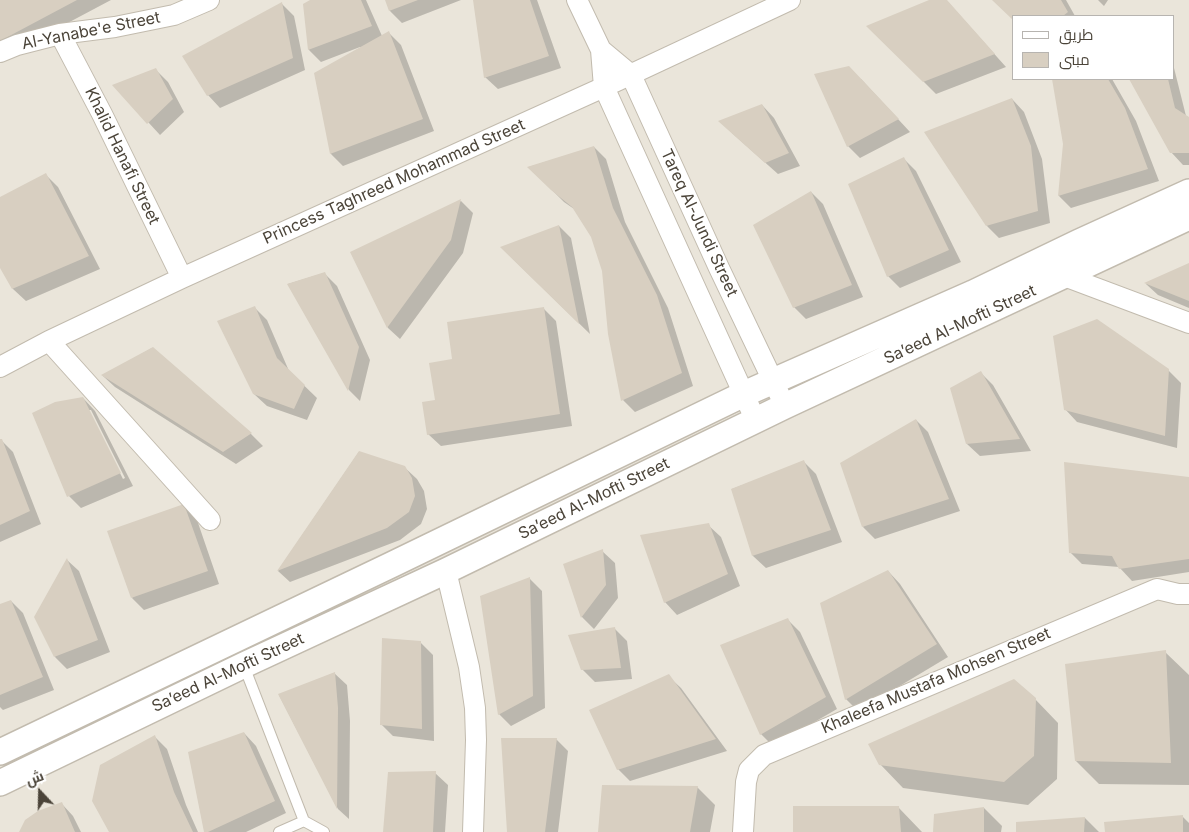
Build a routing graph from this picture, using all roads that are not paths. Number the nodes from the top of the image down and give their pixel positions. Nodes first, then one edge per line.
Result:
1 (209, 0) edge
2 (577, 0) edge
3 (790, 0) edge
4 (171, 8) edge
5 (60, 34) junction
6 (601, 50) junction
7 (0, 52) edge
8 (631, 74) junction
9 (604, 87) junction
10 (1189, 192) edge
11 (1189, 217) edge
12 (719, 268) junction
13 (1064, 276) junction
14 (182, 278) junction
15 (692, 280) junction
16 (1189, 323) edge
17 (49, 341) junction
18 (0, 368) edge
19 (772, 381) junction
20 (744, 394) junction
21 (785, 406) junction
22 (756, 421) junction
23 (210, 520) dead end
24 (446, 571) junction
25 (1189, 594) edge
26 (244, 665) junction
27 (0, 752) edge
28 (0, 783) edge
29 (304, 821) junction
30 (279, 832) edge
31 (324, 832) edge
32 (474, 832) edge
33 (742, 832) edge

1 - 4 street, Al-Yanabe'e Street
2 - 6 street, Tareq Al-Jundi Street
3 - 8 street, Princess Taghreed Mohammad Street
4 - 5 street, Al-Yanabe'e Street
5 - 7 street, Al-Yanabe'e Street
5 - 14 street, Khalid Hanafi Street
6 - 8 street, Tareq Al-Jundi Street
6 - 9 street, Tareq Al-Jundi Street
8 - 9 street, Princess Taghreed Mohammad Street
8 - 12 street, Tareq Al-Jundi Street
9 - 14 street, Princess Taghreed Mohammad Street
9 - 15 street, Tareq Al-Jundi Street
10 - 19 street, Sa’eed Al-Mofti Street
11 - 13 street, Sa’eed Al-Mofti Street
12 - 15 street
12 - 19 street, Tareq Al-Jundi Street
13 - 16 street
13 - 21 street, Sa’eed Al-Mofti Street
14 - 17 street, Princess Taghreed Mohammad Street
15 - 20 street, Tareq Al-Jundi Street
17 - 18 street, Princess Taghreed Mohammad Street
17 - 23 street
19 - 20 street, Sa’eed Al-Mofti Street
19 - 21 street, Tareq Al-Jundi Street
20 - 22 street, Tareq Al-Jundi Street
20 - 27 street, Sa’eed Al-Mofti Street
21 - 22 street, Sa’eed Al-Mofti Street
22 - 24 street, Sa’eed Al-Mofti Street
24 - 26 street, Sa’eed Al-Mofti Street
24 - 32 street
25 - 33 street, Khaleefa Mustafa Mohsen Street
26 - 28 street, Sa’eed Al-Mofti Street
26 - 29 lane
29 - 30 lane
29 - 31 lane

